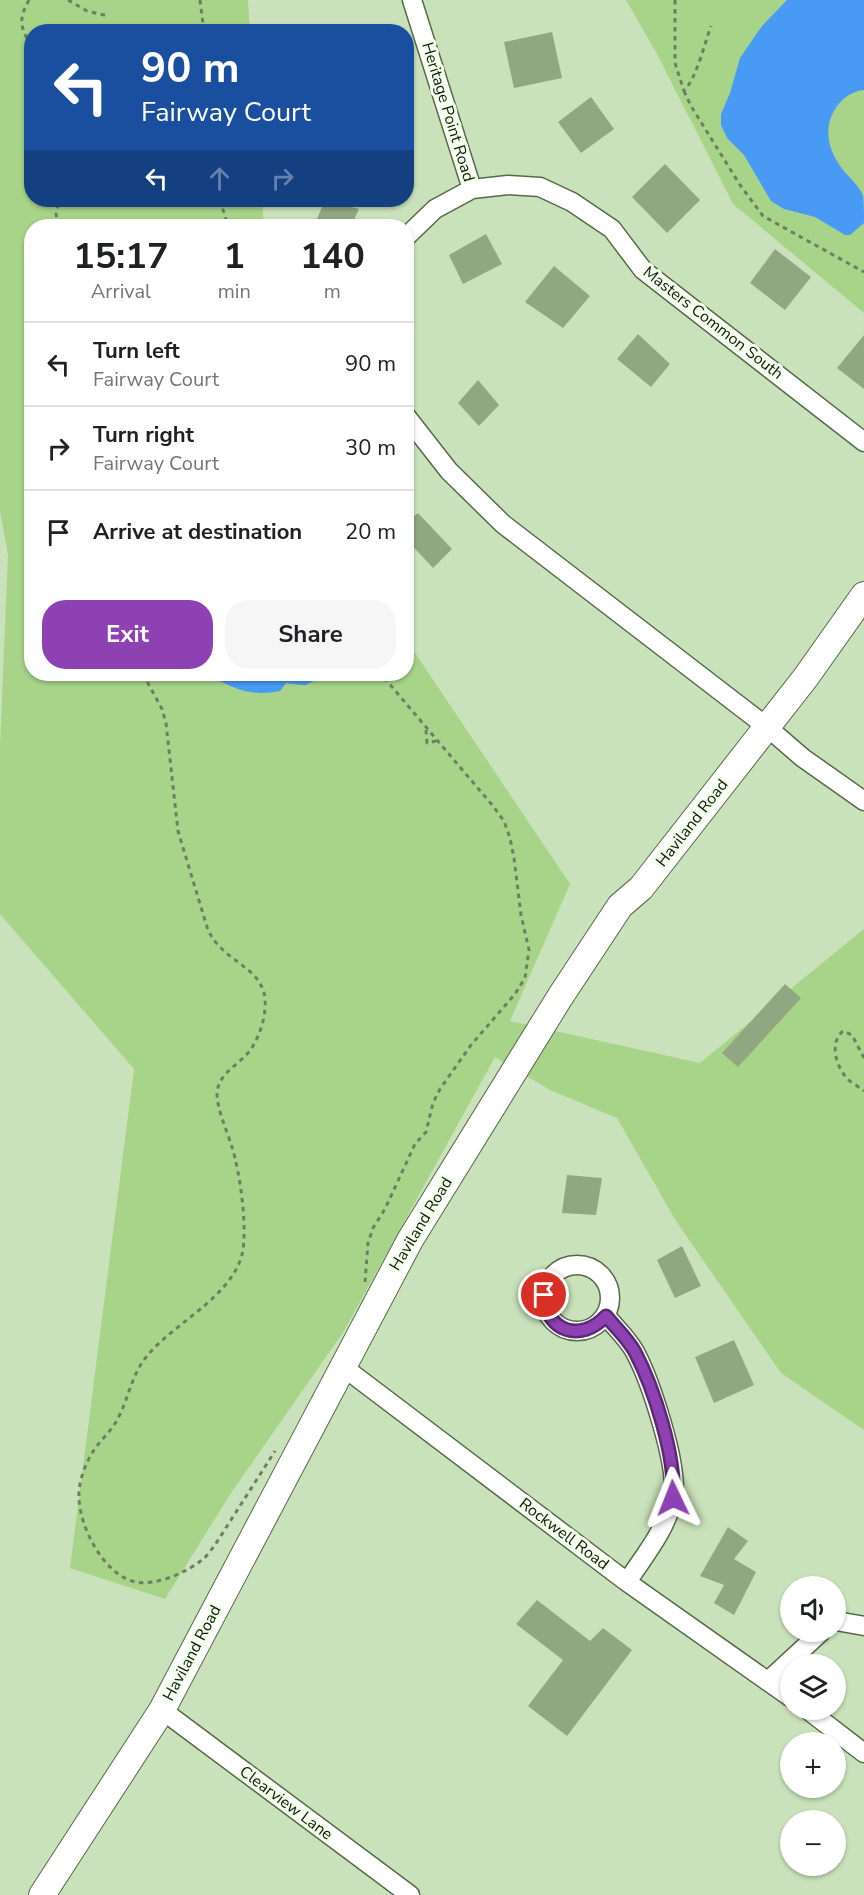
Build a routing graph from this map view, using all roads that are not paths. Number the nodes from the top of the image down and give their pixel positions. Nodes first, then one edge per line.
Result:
1 (412, 0) edge
2 (472, 189) junction
3 (414, 229) edge
4 (414, 426) edge
5 (864, 442) edge
6 (864, 595) edge
7 (766, 727) junction
8 (864, 801) edge
9 (606, 1316) dead end
10 (342, 1366) junction
11 (627, 1582) junction
12 (846, 1623) edge
13 (864, 1626) edge
14 (810, 1642) edge
15 (769, 1680) junction
16 (780, 1689) edge
17 (162, 1710) junction
18 (820, 1720) edge
19 (864, 1753) edge
20 (42, 1895) edge
21 (410, 1895) edge

1 - 2 street, Heritage Point Road
2 - 3 street, Masters Common South
2 - 5 street, Masters Common South
4 - 7 street
6 - 7 street, Haviland Road
7 - 8 street
7 - 10 street, Haviland Road
9 - 11 street
10 - 11 street, Rockwell Road
10 - 17 street, Haviland Road
11 - 15 street, Rockwell Road
12 - 13 street
14 - 15 street
15 - 16 street, Rockwell Road
17 - 20 street, Haviland Road
17 - 21 street, Clearview Lane
18 - 19 street

